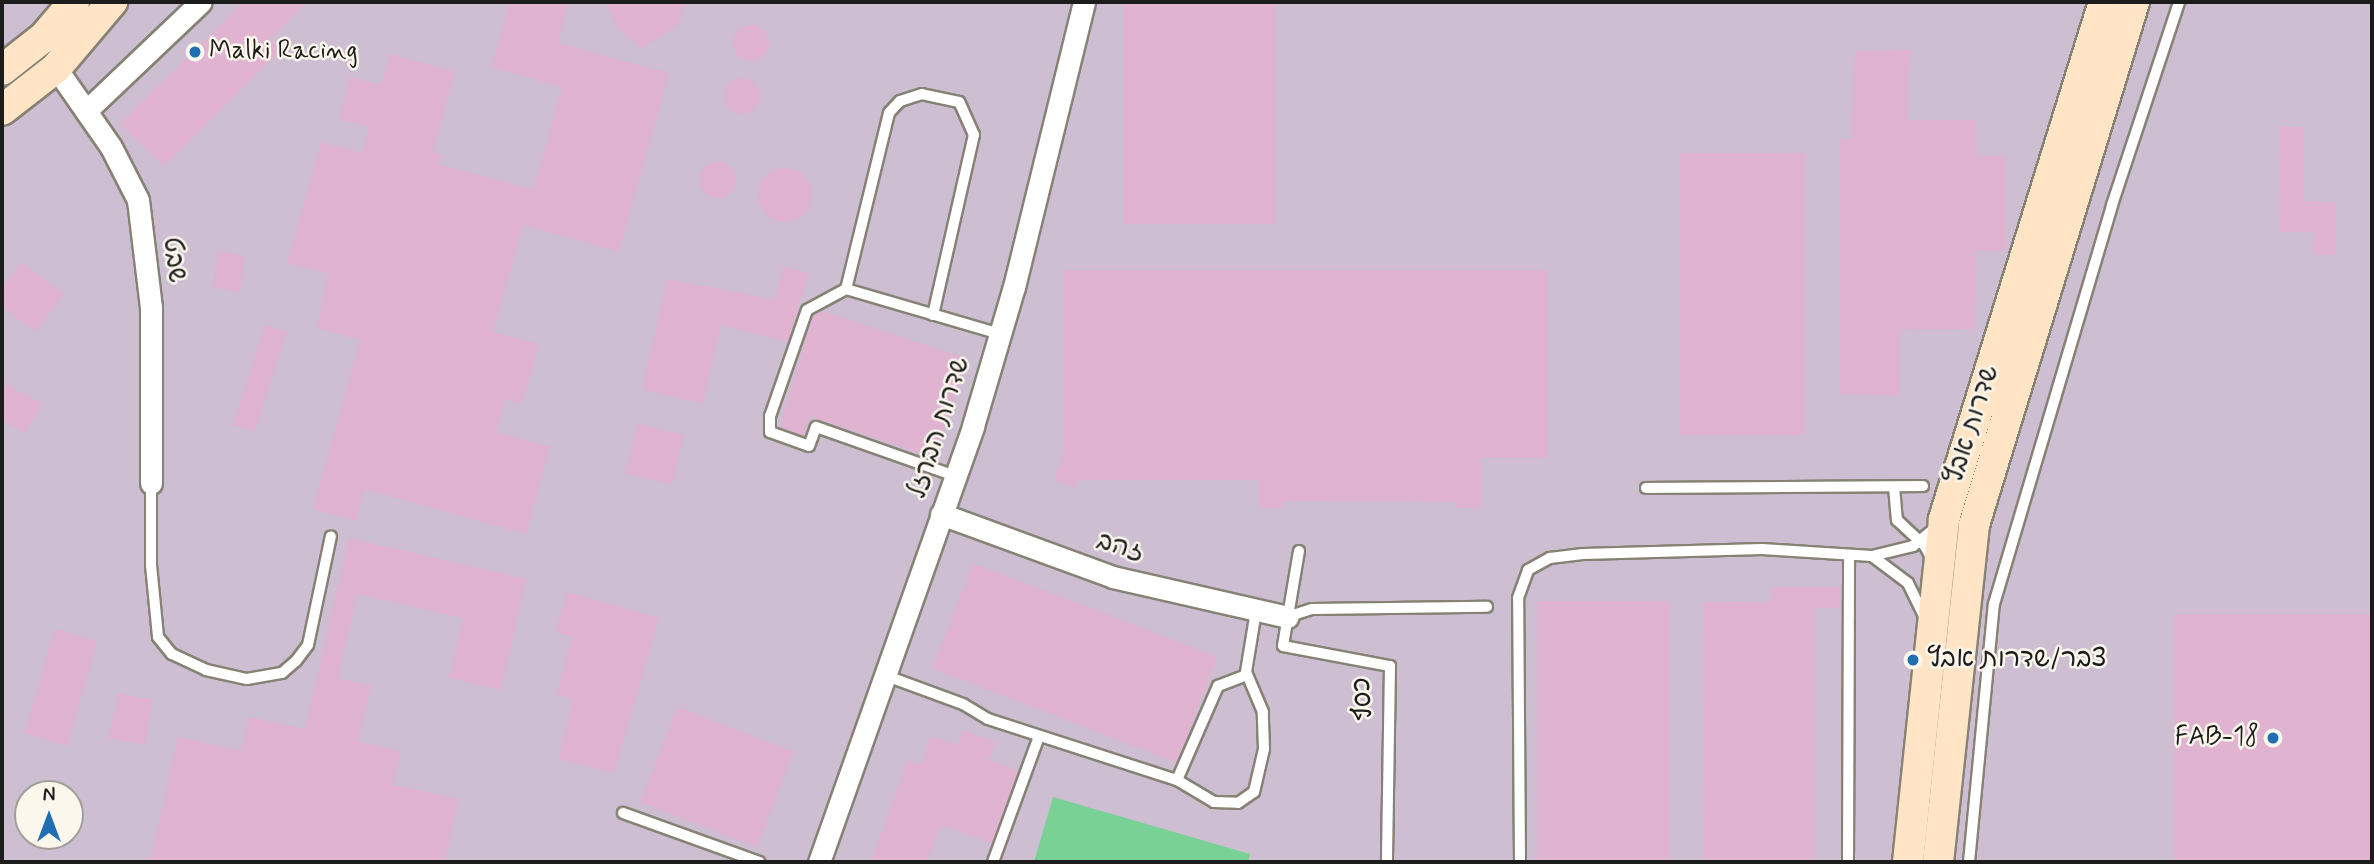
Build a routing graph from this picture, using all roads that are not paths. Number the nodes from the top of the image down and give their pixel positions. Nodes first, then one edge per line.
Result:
1 (74, 2) edge
2 (113, 2) edge
3 (201, 2) edge
4 (1084, 2) edge
5 (2104, 2) edge
6 (2134, 2) edge
7 (2179, 2) edge
8 (56, 68) junction
9 (2, 70) edge
10 (2, 110) edge
11 (86, 111) junction
12 (846, 289) junction
13 (933, 315) junction
14 (1000, 334) junction
15 (955, 476) junction
16 (151, 483) joint
17 (1923, 486) dead end
18 (1894, 487) junction
19 (1646, 488) dead end
20 (941, 514) junction
21 (1939, 525) junction
22 (1905, 529) junction
23 (331, 536) dead end
24 (1920, 541) junction
25 (1299, 551) dead end
26 (1849, 555) junction
27 (1872, 556) junction
28 (1936, 576) junction
29 (1487, 607) dead end
30 (1256, 611) junction
31 (1287, 617) junction
32 (1929, 635) junction
33 (884, 676) junction
34 (1246, 676) junction
35 (1039, 736) junction
36 (1177, 780) junction
37 (623, 813) dead end
38 (758, 862) edge
39 (819, 862) edge
40 (993, 862) edge
41 (1387, 862) edge
42 (1520, 862) edge
43 (1848, 862) edge
44 (1908, 862) edge
45 (1938, 862) edge
46 (1969, 862) edge

1 - 9 street
2 - 8 street
3 - 11 street
4 - 14 street, שדרות הברזל
5 - 21 street, שדרות אבץ
6 - 45 street, שדרות אבץ
7 - 46 lane
8 - 10 street
8 - 11 street, שבט
11 - 16 street, שבט
12 - 13 lane
12 - 13 lane
12 - 15 lane
13 - 14 lane
14 - 15 street, שדרות הברזל
15 - 20 street, שדרות הברזל
16 - 23 lane
17 - 18 lane
18 - 19 lane
18 - 22 lane
20 - 30 street, זהב
20 - 33 street, שדרות הברזל
21 - 22 lane
21 - 24 lane
21 - 28 street, שדרות אבץ
22 - 24 lane
24 - 27 lane
24 - 28 lane
25 - 31 lane
26 - 27 lane
26 - 42 lane
26 - 43 lane
27 - 32 lane
28 - 32 street, שדרות אבץ
29 - 31 lane
30 - 31 street, זהב
30 - 34 lane
31 - 41 lane, כסף
32 - 44 street, שדרות אבץ
33 - 35 lane
33 - 39 street, שדרות הברזל
34 - 36 lane
34 - 36 lane
35 - 36 lane
35 - 40 lane
37 - 38 lane

